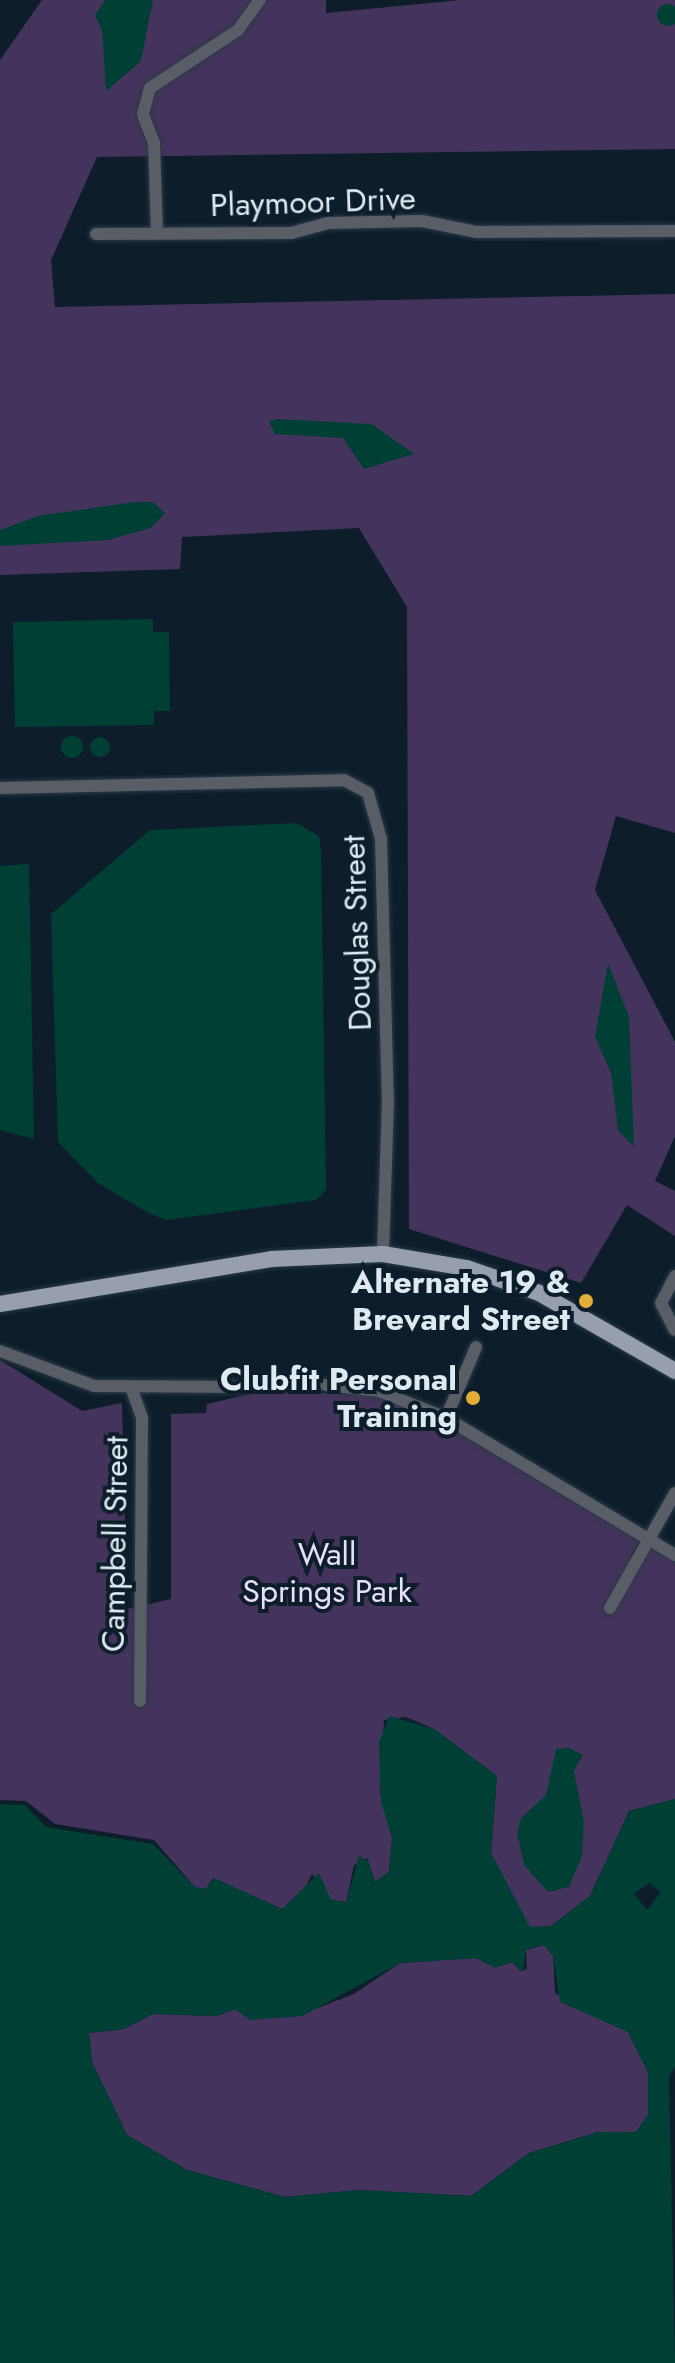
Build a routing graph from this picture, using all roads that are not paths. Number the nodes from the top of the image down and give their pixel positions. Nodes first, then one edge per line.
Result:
1 (260, 0) edge
2 (675, 231) edge
3 (157, 233) junction
4 (96, 234) dead end
5 (0, 788) edge
6 (383, 1254) junction
7 (675, 1276) edge
8 (0, 1304) edge
9 (675, 1330) edge
10 (476, 1347) dead end
11 (0, 1351) edge
12 (675, 1371) edge
13 (326, 1385) dead end
14 (248, 1387) dead end
15 (132, 1390) junction
16 (446, 1418) junction
17 (675, 1493) edge
18 (648, 1539) junction
19 (675, 1555) edge
20 (610, 1608) dead end
21 (140, 1701) dead end

1 - 3 street
2 - 3 street, Playmoor Drive
3 - 4 street, Playmoor Drive
5 - 6 street, Douglas Street
6 - 8 main road
6 - 12 main road
7 - 9 street
10 - 16 street
11 - 15 street
13 - 16 street
14 - 15 street
15 - 21 street, Campbell Street
16 - 18 street
17 - 18 street
18 - 19 street
18 - 20 street

